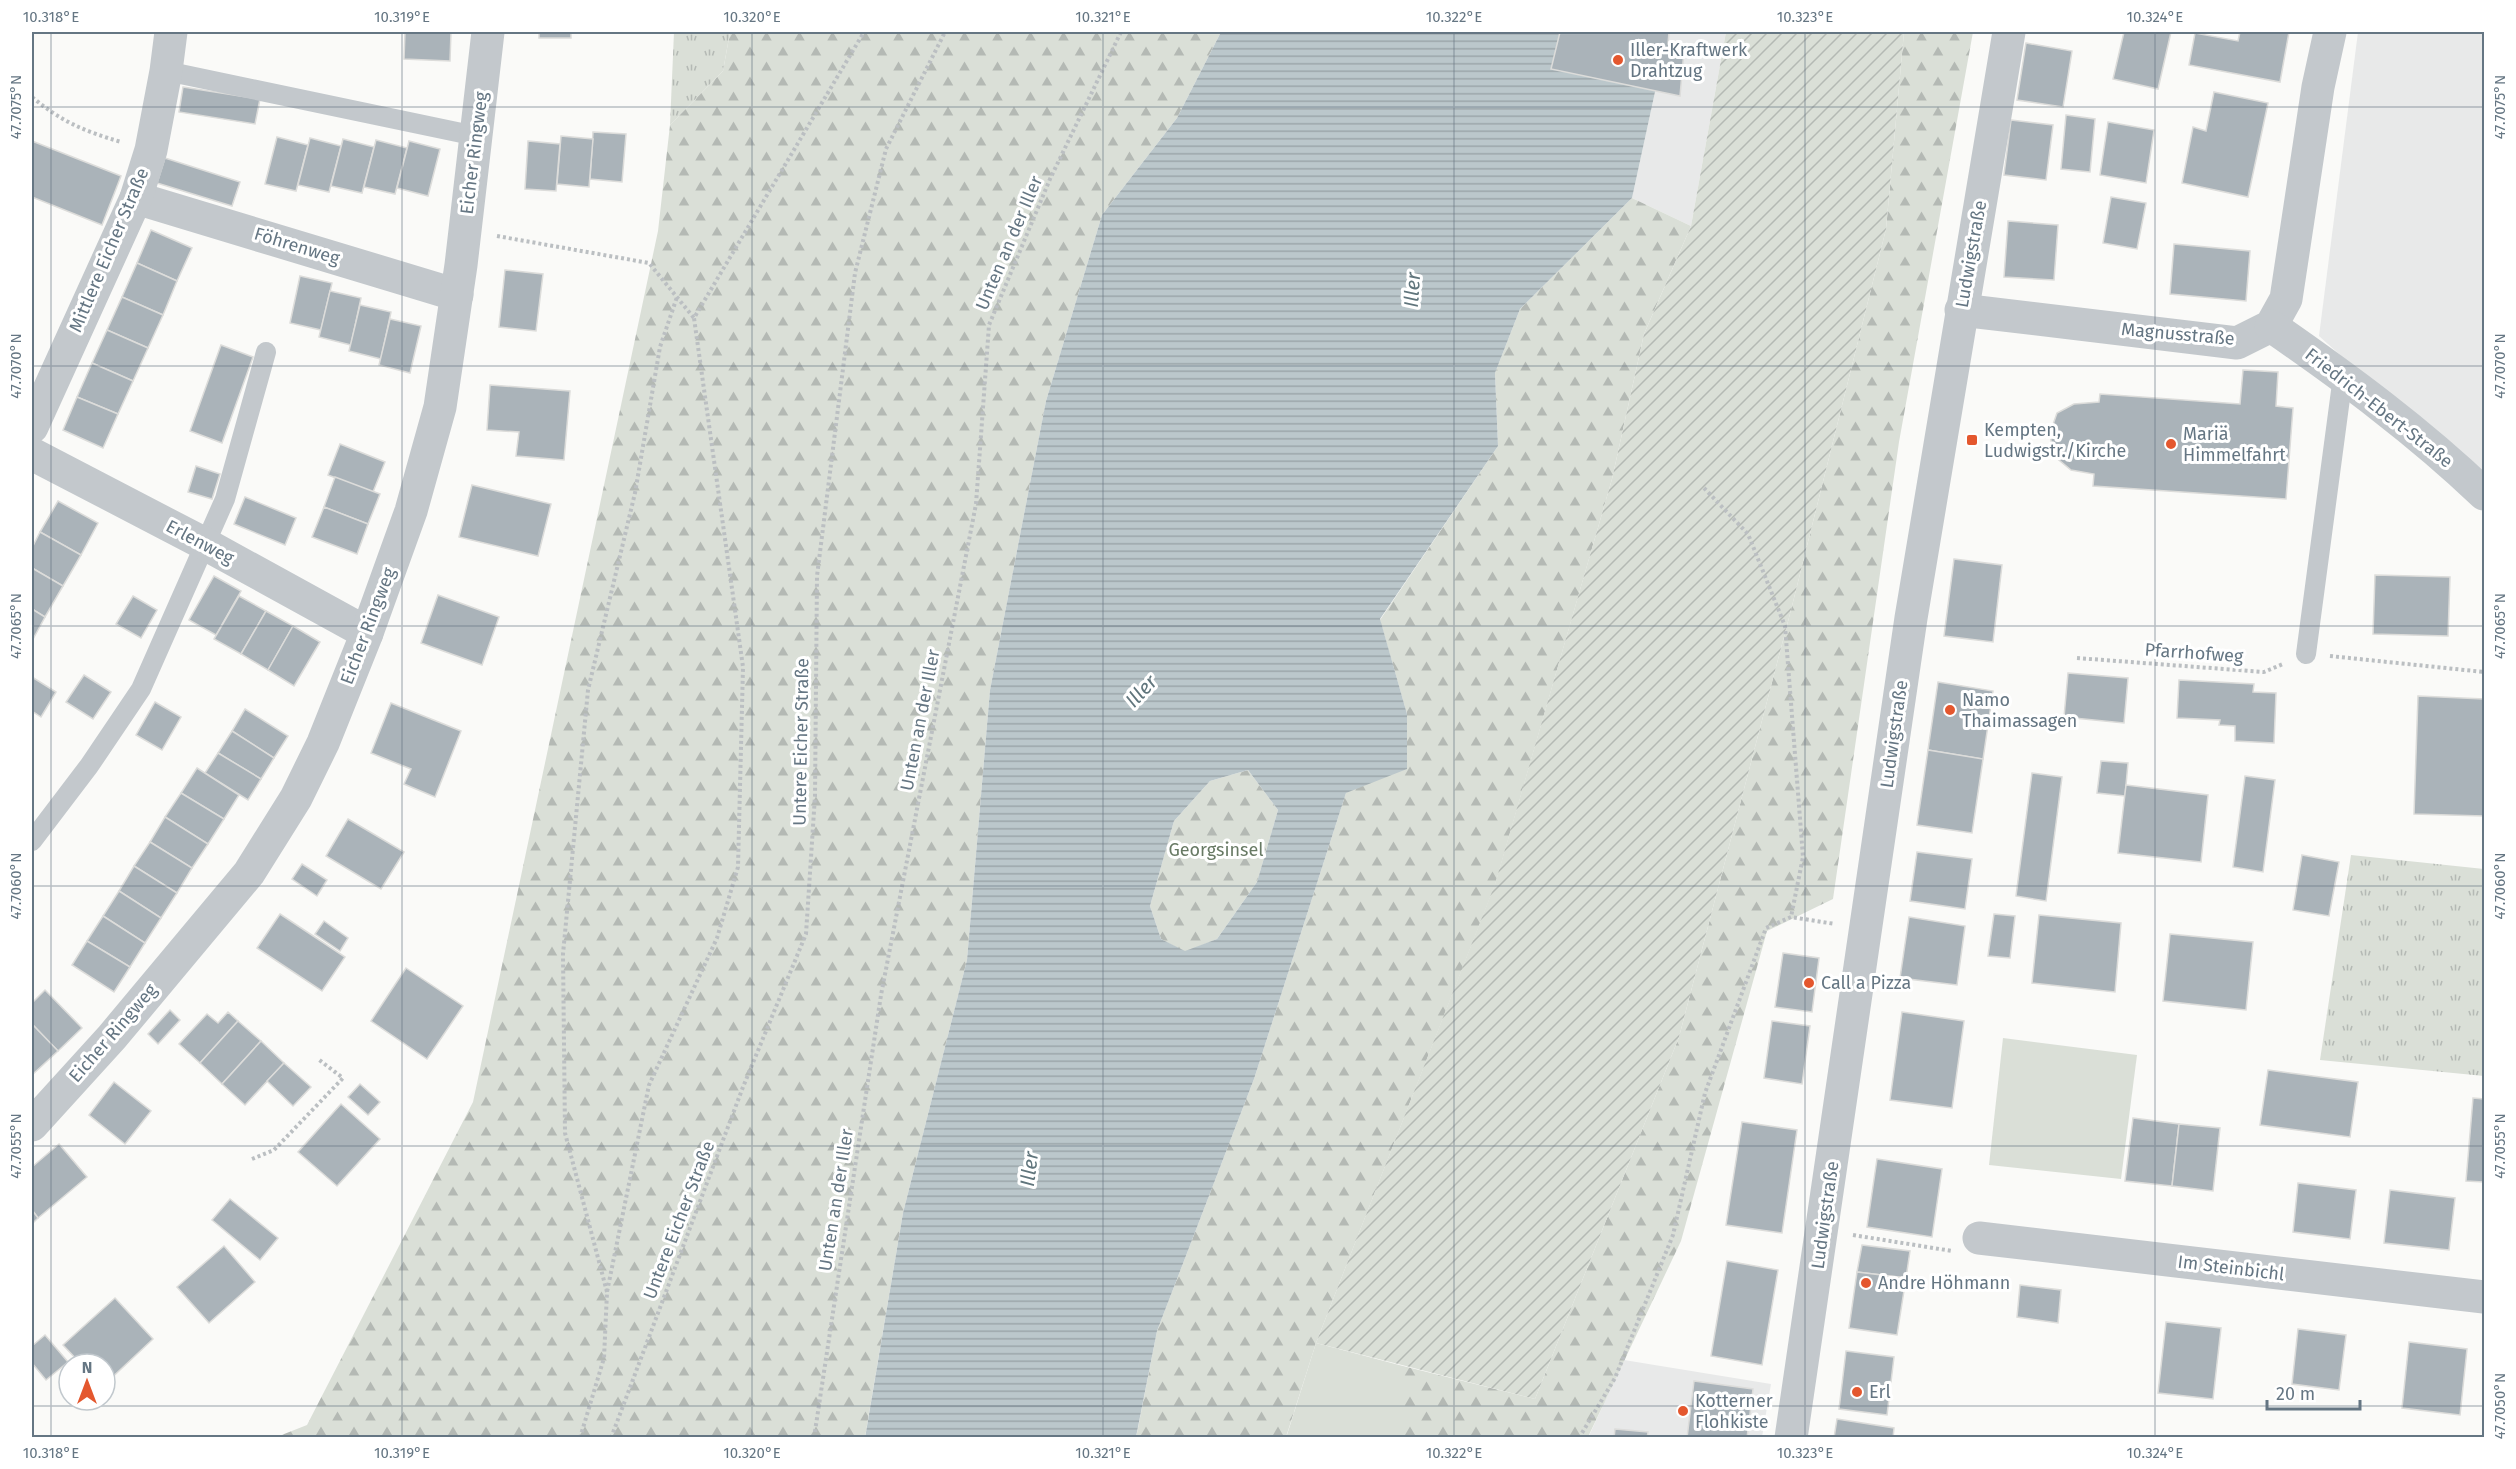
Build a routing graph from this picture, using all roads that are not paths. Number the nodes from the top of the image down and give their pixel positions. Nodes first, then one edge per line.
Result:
1 (171, 32) edge
2 (488, 32) edge
3 (2009, 32) edge
4 (2330, 32) edge
5 (166, 71) junction
6 (476, 136) junction
7 (136, 198) junction
8 (457, 295) junction
9 (1961, 310) junction
10 (2271, 326) junction
11 (266, 352) dead end
12 (2343, 376) junction
13 (32, 427) edge
14 (32, 454) edge
15 (2484, 494) edge
16 (205, 544) junction
17 (367, 633) junction
18 (2306, 654) road end
19 (32, 841) edge
20 (32, 1125) edge
21 (1979, 1238) dead end
22 (2484, 1297) edge
23 (1791, 1437) edge

1 - 5 street, Mittlere Eicher Straße
2 - 6 street, Eicher Ringweg
3 - 9 street, Ludwigstraße
4 - 10 street
5 - 6 lane
5 - 7 street, Mittlere Eicher Straße
6 - 8 street, Eicher Ringweg
7 - 8 street, Föhrenweg
7 - 13 street, Mittlere Eicher Straße
8 - 17 street, Eicher Ringweg
9 - 10 street, Magnusstraße
9 - 23 street, Ludwigstraße
10 - 12 street, Friedrich-Ebert-Straße
11 - 16 lane
12 - 15 street, Friedrich-Ebert-Straße
12 - 18 lane
14 - 16 street, Erlenweg
16 - 17 street, Erlenweg
16 - 19 lane
17 - 20 street, Eicher Ringweg
21 - 22 street, Im Steinbichl

